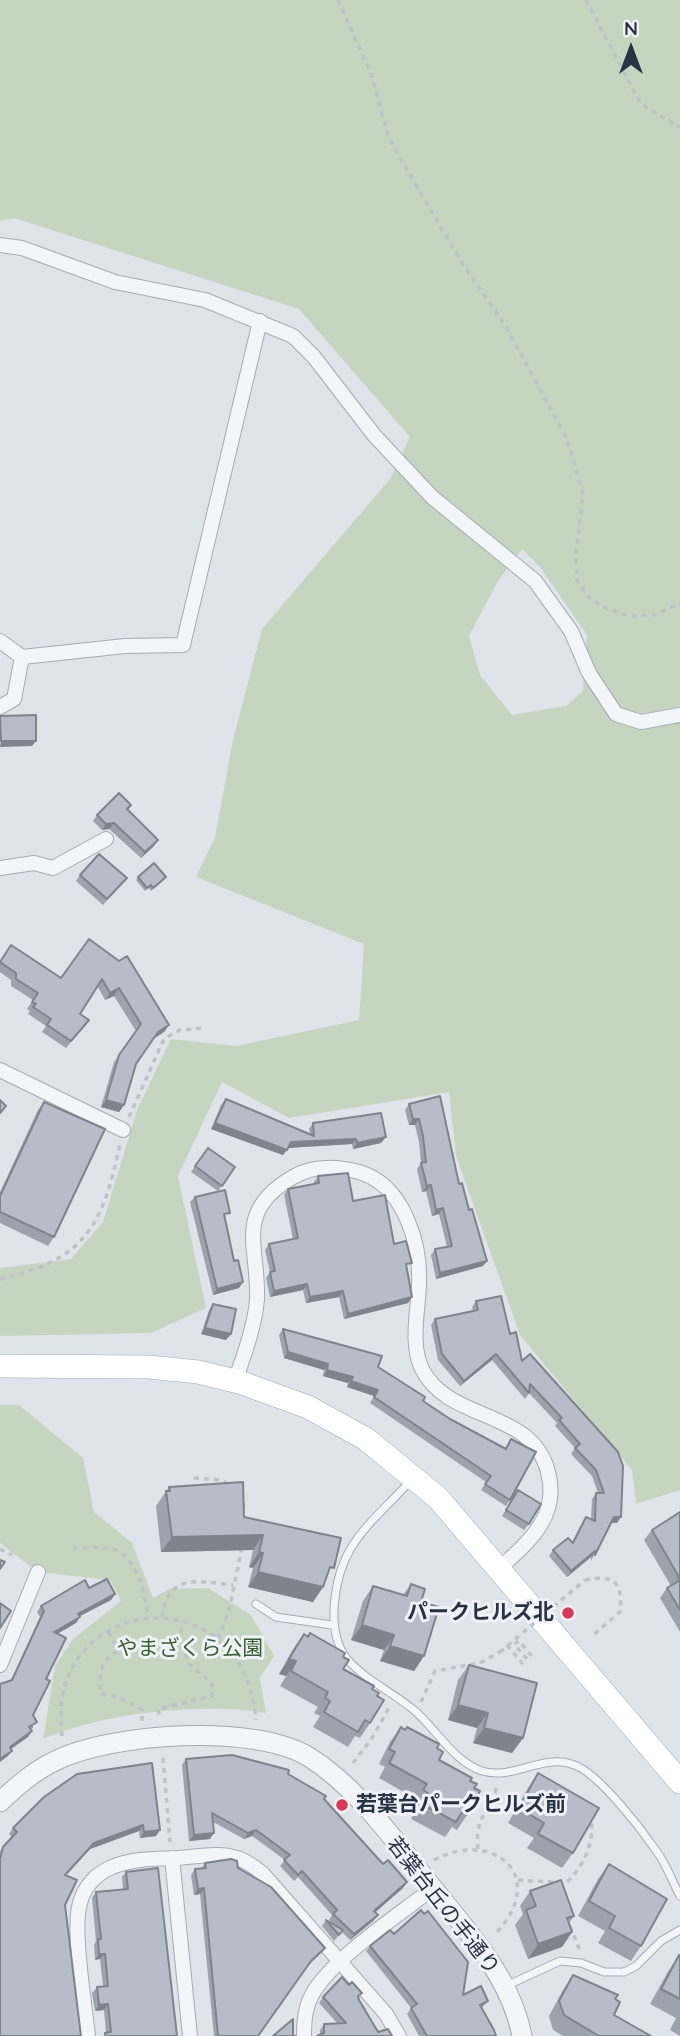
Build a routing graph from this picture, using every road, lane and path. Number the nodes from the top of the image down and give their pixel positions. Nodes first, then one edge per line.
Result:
1 (338, 0) edge
2 (586, 0) edge
3 (680, 127) edge
4 (0, 245) edge
5 (260, 321) junction
6 (680, 603) edge
7 (0, 641) edge
8 (22, 657) junction
9 (0, 707) edge
10 (680, 715) edge
11 (106, 839) dead end
12 (0, 868) edge
13 (206, 1028) dead end
14 (0, 1070) edge
15 (124, 1130) junction
16 (0, 1279) edge
17 (0, 1366) edge
18 (235, 1381) junction
19 (414, 1477) junction
20 (194, 1478) dead end
21 (243, 1516) edge
22 (243, 1542) edge
23 (73, 1548) dead end
24 (0, 1549) edge
25 (12, 1555) dead end
26 (499, 1569) junction
27 (38, 1572) dead end
28 (233, 1585) junction
29 (256, 1604) dead end
30 (162, 1617) junction
31 (148, 1618) junction
32 (184, 1622) junction
33 (332, 1625) junction
34 (108, 1632) junction
35 (592, 1636) dead end
36 (218, 1639) junction
37 (177, 1642) junction
38 (507, 1646) junction
39 (119, 1650) junction
40 (534, 1659) dead end
41 (0, 1665) edge
42 (396, 1697) junction
43 (416, 1712) junction
44 (160, 1720) dead end
45 (256, 1720) dead end
46 (142, 1721) dead end
47 (62, 1736) dead end
48 (163, 1758) dead end
49 (353, 1763) dead end
50 (677, 1772) edge
51 (497, 1774) junction
52 (0, 1802) edge
53 (590, 1816) edge
54 (478, 1849) junction
55 (172, 1858) junction
56 (435, 1860) dead end
57 (518, 1880) junction
58 (566, 1883) junction
59 (433, 1888) junction
60 (563, 1890) edge
61 (680, 1896) edge
62 (567, 1916) edge
63 (680, 1930) edge
64 (497, 1933) dead end
65 (341, 1961) junction
66 (580, 1963) junction
67 (504, 1987) junction
68 (88, 2036) edge
69 (190, 2036) edge
70 (304, 2036) edge
71 (399, 2036) edge
72 (522, 2036) edge

1 - 6 path
2 - 3 path
4 - 5 street
5 - 8 street
5 - 10 street
7 - 8 street
8 - 9 street
11 - 12 street
13 - 15 path
14 - 15 street
15 - 16 path
17 - 18 main road
18 - 19 main road
18 - 26 street
19 - 26 main road
19 - 33 lane
20 - 21 path
22 - 28 path
23 - 31 path
24 - 25 path
26 - 50 main road
27 - 41 street
28 - 30 path
28 - 36 path
29 - 33 lane
30 - 31 path
30 - 32 path
31 - 34 path
32 - 36 path
32 - 37 path
33 - 42 lane
34 - 39 path
34 - 47 path
35 - 38 path, bridge
36 - 45 path
37 - 39 path
37 - 44 path
38 - 40 path
38 - 43 path, bridge
39 - 46 path
42 - 43 lane
42 - 49 path
43 - 51 lane
48 - 55 path
51 - 54 path
51 - 61 lane
52 - 59 street, 若葉台丘の手通り
53 - 58 path
54 - 56 path
54 - 57 path
55 - 65 street
55 - 68 street
55 - 69 street
57 - 58 path
57 - 64 path
58 - 60 path
59 - 65 street
59 - 67 street, 若葉台丘の手通り
62 - 66 path
63 - 66 lane
65 - 70 street
65 - 71 street
66 - 67 lane
67 - 72 street, 若葉台丘の手通り

